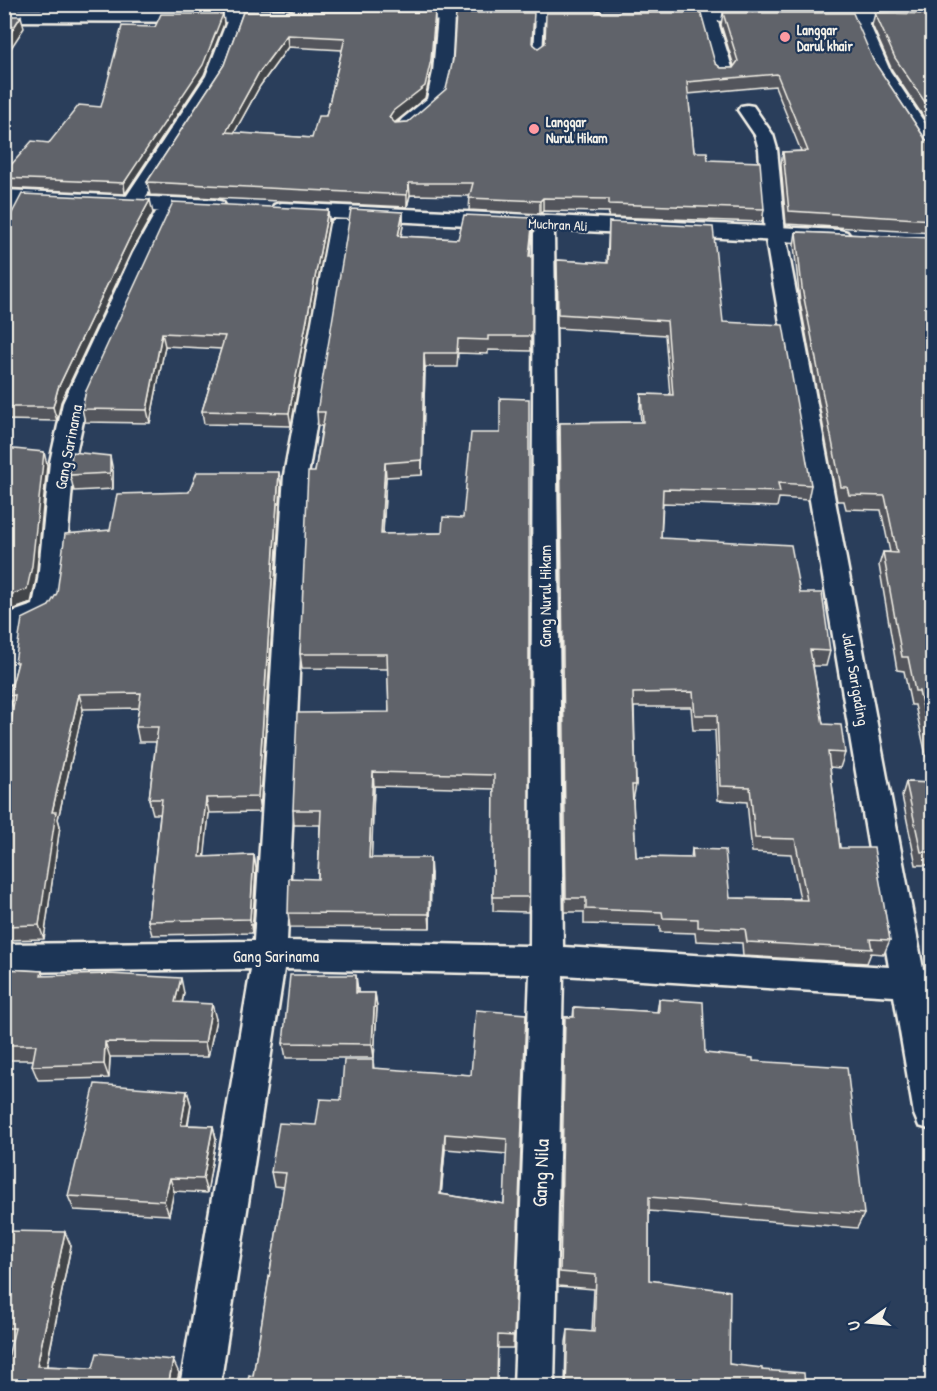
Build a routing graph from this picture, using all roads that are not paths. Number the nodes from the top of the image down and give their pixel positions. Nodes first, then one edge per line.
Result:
1 (4, 15) edge
2 (237, 16) junction
3 (306, 16) edge
4 (374, 16) edge
5 (447, 16) junction
6 (540, 16) junction
7 (607, 16) edge
8 (641, 16) edge
9 (708, 16) junction
10 (858, 16) junction
11 (933, 17) edge
12 (538, 55) edge
13 (725, 74) edge
14 (747, 110) dead end
15 (401, 129) edge
16 (933, 147) edge
17 (132, 202) junction
18 (85, 207) junction
19 (7, 210) edge
20 (163, 216) junction
21 (340, 224) junction
22 (544, 232) junction
23 (777, 239) junction
24 (862, 243) edge
25 (4, 675) edge
26 (270, 955) junction
27 (4, 958) edge
28 (547, 960) junction
29 (921, 983) edge
30 (933, 1114) edge
31 (200, 1386) edge
32 (534, 1386) edge

1 - 2 street
2 - 3 street
2 - 17 street
4 - 5 street
5 - 6 street
5 - 15 street
6 - 7 street
6 - 12 lane
8 - 9 street
9 - 10 street
9 - 13 street
10 - 11 street
10 - 16 street
14 - 23 street, Jalan Sarigading
17 - 18 street
17 - 20 street
18 - 19 street
18 - 20 street
20 - 25 street, Gang Sarinama
21 - 22 street, Muchran Ali
21 - 23 street, Muchran Ali
21 - 26 street
22 - 23 street, Muchran Ali
22 - 28 street, Gang Nurul Hikam
23 - 24 street, Muchran Ali
23 - 29 street, Jalan Sarigading
26 - 27 street, Gang Sarinama
26 - 28 street, Gang Sarinama
26 - 31 street
28 - 29 street, Gang Sarinama
28 - 32 street, Gang Nila
29 - 30 street, Jalan Sarigading

